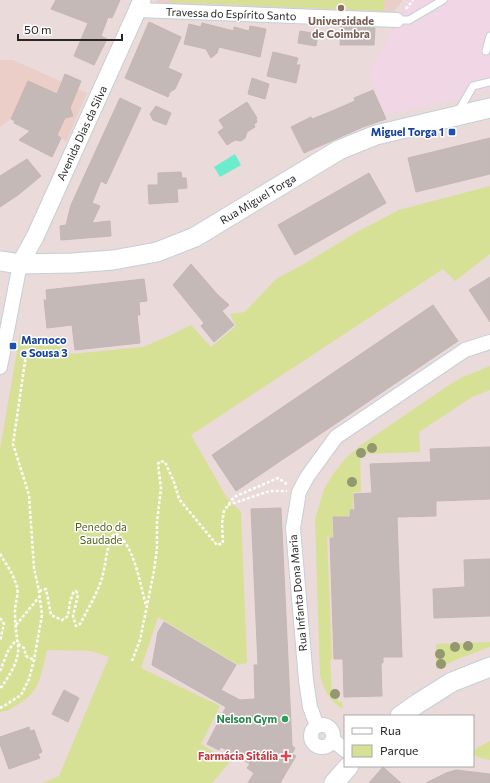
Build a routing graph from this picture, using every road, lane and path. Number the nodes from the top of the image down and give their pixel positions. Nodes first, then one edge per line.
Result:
1 (413, 0) edge
2 (443, 0) edge
3 (140, 5) edge
4 (409, 5) dead end
5 (396, 20) joint
6 (490, 36) edge
7 (486, 51) dead end
8 (490, 82) edge
9 (490, 108) edge
10 (455, 117) junction
11 (0, 260) edge
12 (20, 264) junction
13 (490, 342) edge
14 (27, 348) dead end
15 (0, 368) edge
16 (299, 492) junction
17 (228, 505) junction
18 (0, 554) edge
19 (39, 591) junction
20 (40, 596) junction
21 (146, 606) junction
22 (0, 618) edge
23 (16, 625) junction
24 (16, 640) junction
25 (0, 642) edge
26 (18, 644) junction
27 (34, 660) junction
28 (132, 661) dead end
29 (490, 667) edge
30 (0, 671) edge
31 (0, 689) edge
32 (0, 708) edge
33 (401, 715) edge
34 (344, 749) edge
35 (348, 767) edge
36 (334, 783) edge

1 - 4 path
2 - 5 lane
3 - 5 street, Travessa do Espírito Santo
3 - 12 street, Avenida Dias da Silva
6 - 7 lane
8 - 10 lane
9 - 10 main road, Rua Miguel Torga
10 - 12 main road, Rua Miguel Torga
11 - 12 main road, Rua Miguel Torga
12 - 15 street
13 - 16 street, Rua Infanta Dona Maria
14 - 19 path
16 - 17 path
16 - 17 path
16 - 34 street, Rua Infanta Dona Maria
17 - 21 path
18 - 23 path
19 - 20 path
19 - 21 path
20 - 23 path
20 - 27 path
21 - 28 path
22 - 25 path
23 - 24 path
24 - 26 path
24 - 30 path
26 - 27 path
26 - 31 path
27 - 32 path
29 - 33 main road
35 - 36 main road

